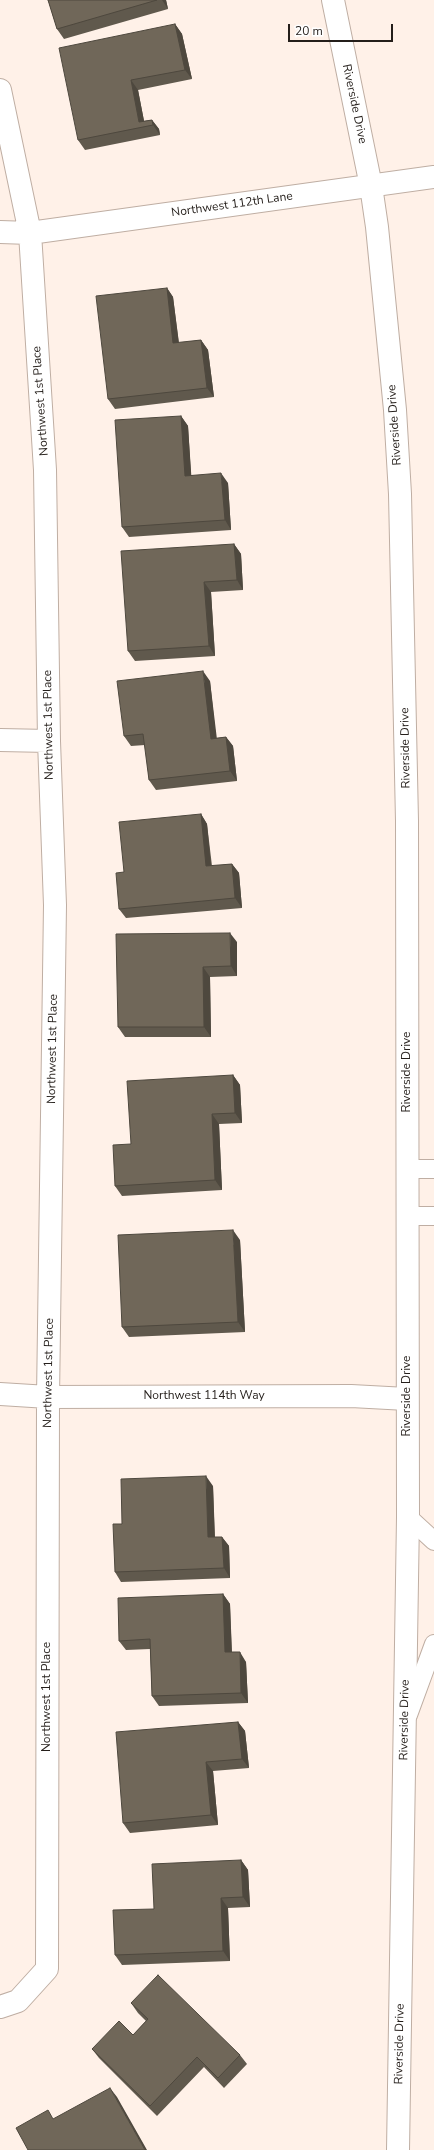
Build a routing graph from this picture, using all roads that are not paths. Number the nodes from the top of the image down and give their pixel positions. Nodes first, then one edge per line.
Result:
1 (333, 0) edge
2 (0, 90) edge
3 (434, 177) edge
4 (371, 186) junction
5 (0, 232) edge
6 (30, 233) junction
7 (0, 740) edge
8 (49, 741) junction
9 (408, 1169) junction
10 (434, 1169) edge
11 (408, 1216) junction
12 (434, 1216) edge
13 (0, 1394) edge
14 (48, 1397) junction
15 (407, 1399) junction
16 (408, 1517) junction
17 (434, 1541) edge
18 (434, 1644) edge
19 (404, 1725) junction
20 (9, 2004) edge
21 (398, 2150) edge

1 - 4 street, Riverside Drive
2 - 6 street, Northwest 1st Place
3 - 4 street, Northwest 112th Lane
4 - 6 street, Northwest 112th Lane
4 - 9 street, Riverside Drive
5 - 6 street, Northwest 112th Lane
6 - 8 street, Northwest 1st Place
7 - 8 street
8 - 14 street, Northwest 1st Place
9 - 10 lane
9 - 11 street, Riverside Drive
11 - 12 lane
11 - 15 street, Riverside Drive
13 - 14 street, Northwest 114th Way
14 - 15 street, Northwest 114th Way
14 - 20 street, Northwest 1st Place
15 - 16 street, Riverside Drive
16 - 17 lane
16 - 19 street, Riverside Drive
18 - 19 lane
19 - 21 street, Riverside Drive

